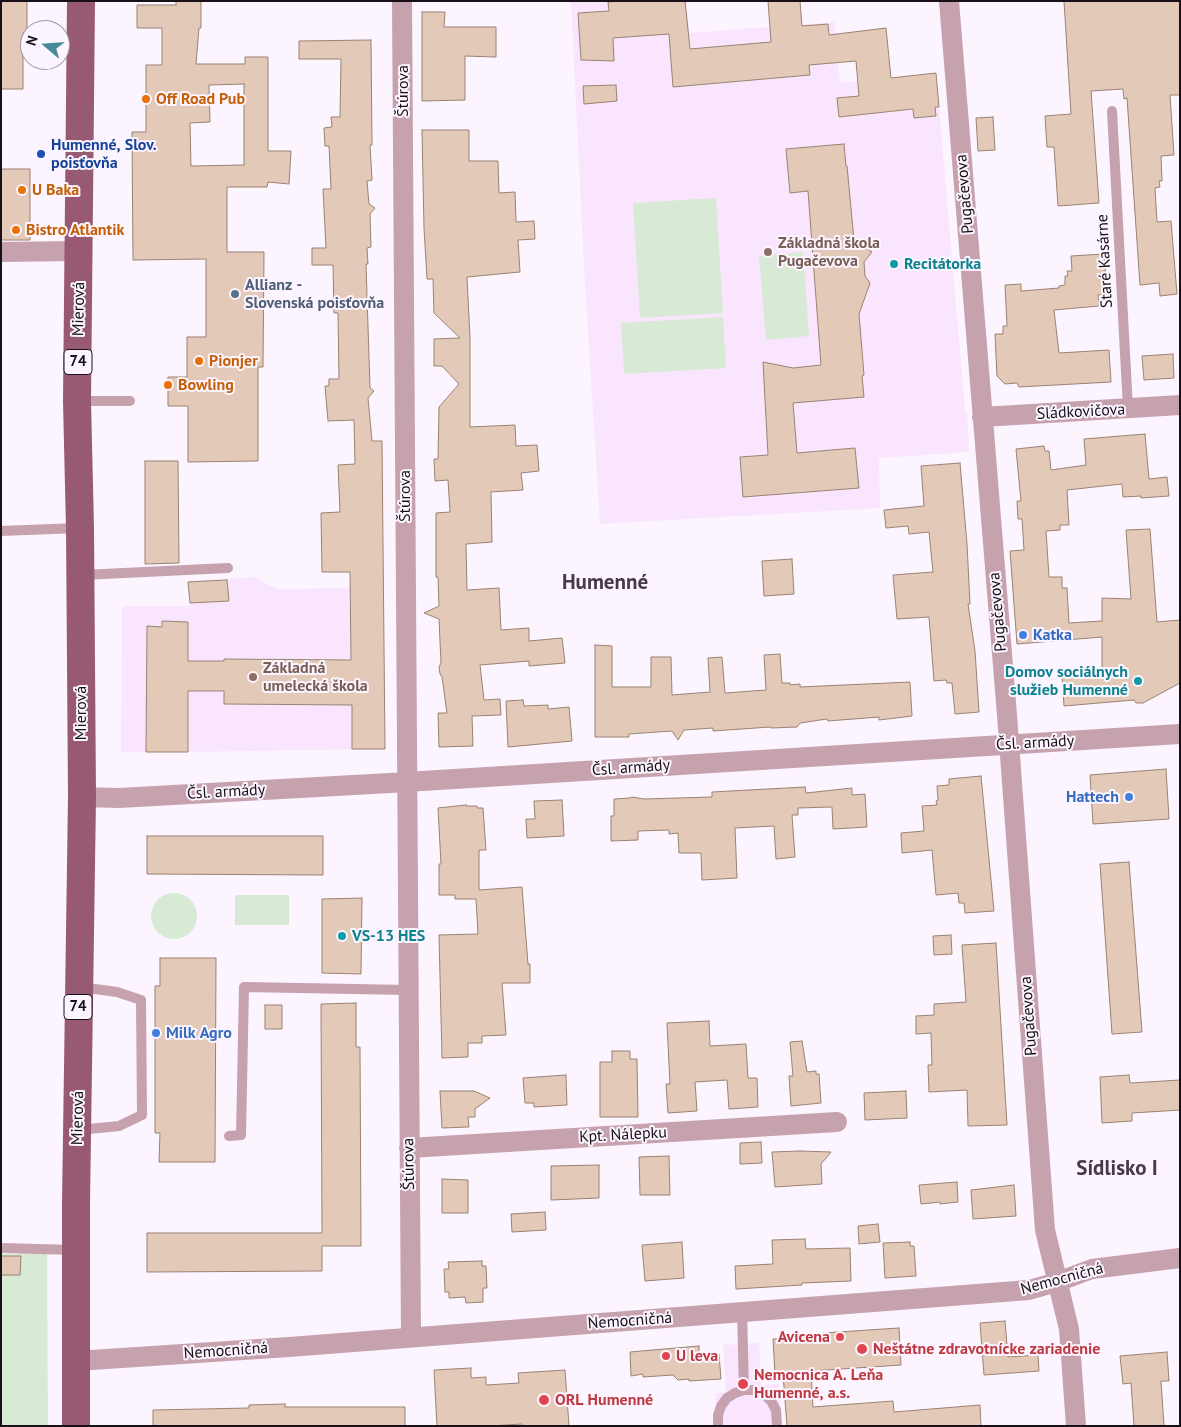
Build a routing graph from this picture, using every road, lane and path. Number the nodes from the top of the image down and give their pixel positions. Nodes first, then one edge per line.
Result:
1 (81, 1) edge
2 (402, 1) edge
3 (949, 1) edge
4 (1112, 111) dead end
5 (79, 251) junction
6 (1, 252) edge
7 (77, 401) junction
8 (130, 401) dead end
9 (1180, 405) edge
10 (1128, 409) junction
11 (982, 417) junction
12 (80, 528) junction
13 (1, 531) edge
14 (228, 568) dead end
15 (80, 576) junction
16 (1180, 734) edge
17 (1008, 744) junction
18 (407, 782) junction
19 (82, 797) junction
20 (78, 987) junction
21 (408, 990) junction
22 (837, 1122) dead end
23 (78, 1130) junction
24 (229, 1136) dead end
25 (409, 1148) junction
26 (1, 1248) edge
27 (76, 1250) junction
28 (1180, 1258) edge
29 (1057, 1282) junction
30 (742, 1312) junction
31 (411, 1337) junction
32 (76, 1361) junction
33 (744, 1390) junction
34 (778, 1424) edge
35 (76, 1426) edge
36 (718, 1426) edge
37 (1076, 1426) edge

1 - 5 main road, Mierová / 74
2 - 18 street, Štúrova
3 - 11 street, Pugačevova
4 - 10 lane, Staré Kasárne
5 - 6 street
5 - 7 main road, Mierová / 74
7 - 8 lane
7 - 12 main road, Mierová / 74
9 - 10 street, Sládkovičova
10 - 11 street, Sládkovičova
11 - 17 street, Pugačevova
12 - 13 lane
12 - 15 main road, Mierová / 74
14 - 15 lane
15 - 19 main road, Mierová / 74
16 - 17 street, Čsl. armády
17 - 18 street, Čsl. armády
17 - 29 street, Pugačevova
18 - 19 street, Čsl. armády
18 - 21 street, Štúrova
19 - 20 main road, Mierová / 74
20 - 23 main road, Mierová / 74
20 - 23 lane
21 - 24 lane
21 - 25 street, Štúrova
22 - 25 street, Kpt. Nálepku
23 - 27 main road, Mierová / 74
25 - 31 street, Štúrova
26 - 27 lane
27 - 32 main road, Mierová / 74
28 - 29 street, Nemocničná
29 - 30 street, Nemocničná
29 - 37 street, Pugačevova
30 - 31 street, Nemocničná
30 - 33 lane
31 - 32 street, Nemocničná
32 - 35 main road, Mierová / 74
33 - 34 lane
33 - 36 lane

